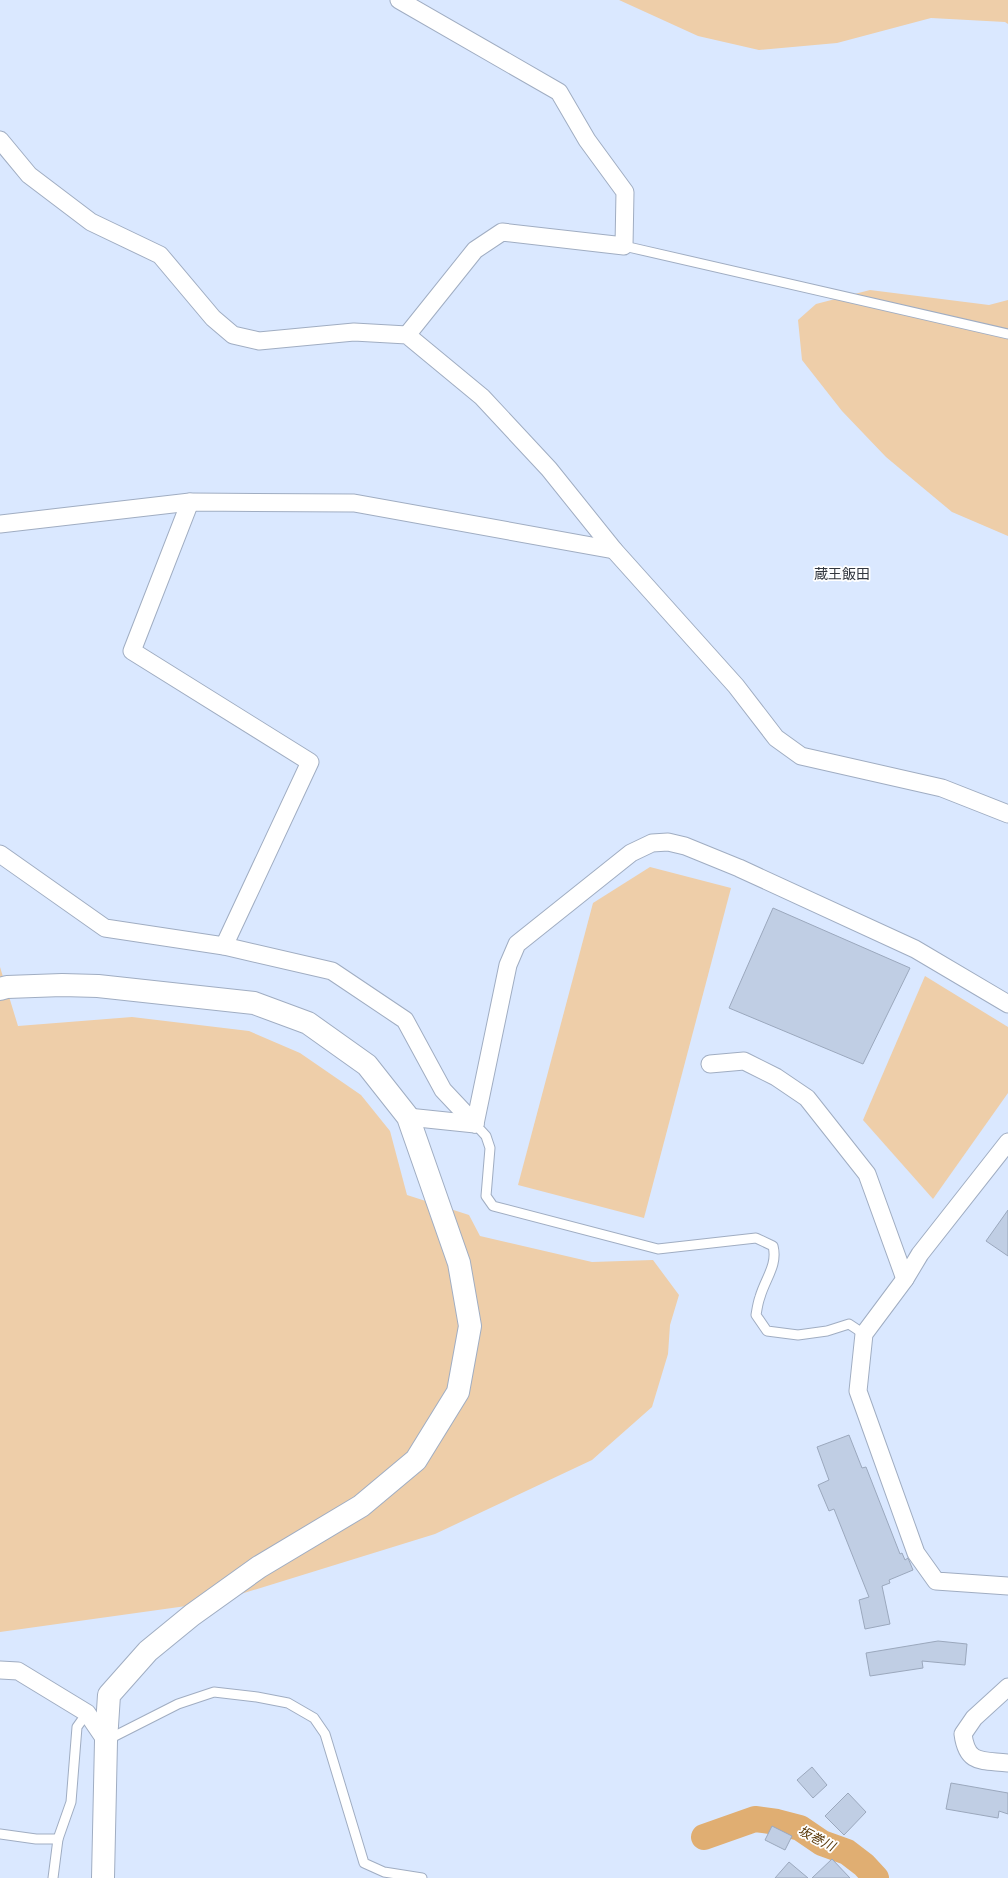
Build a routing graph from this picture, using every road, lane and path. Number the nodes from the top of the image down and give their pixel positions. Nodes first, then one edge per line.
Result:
1 (399, 0) edge
2 (0, 140) edge
3 (624, 246) junction
4 (407, 334) junction
5 (1008, 334) edge
6 (190, 502) junction
7 (0, 524) edge
8 (614, 550) junction
9 (1008, 814) edge
10 (0, 854) edge
11 (224, 946) junction
12 (0, 989) edge
13 (1008, 1004) edge
14 (710, 1064) dead end
15 (408, 1117) junction
16 (475, 1124) junction
17 (1008, 1142) edge
18 (905, 1279) junction
19 (864, 1334) junction
20 (1008, 1586) edge
21 (0, 1670) edge
22 (1008, 1687) edge
23 (87, 1714) junction
24 (106, 1741) junction
25 (1008, 1763) edge
26 (0, 1834) edge
27 (58, 1839) junction
28 (53, 1878) edge
29 (103, 1878) edge
30 (422, 1878) edge

1 - 3 street
2 - 4 street
3 - 4 street
3 - 5 lane
4 - 8 street
6 - 7 street
6 - 8 street
6 - 11 street
8 - 9 street
10 - 11 street
11 - 16 street
12 - 15 street
13 - 16 street
14 - 18 street
15 - 16 street
15 - 24 street
16 - 19 lane
17 - 18 street
18 - 19 street
19 - 20 street
21 - 23 street
22 - 25 street
23 - 24 street
23 - 27 lane
24 - 29 street
24 - 30 lane
26 - 27 lane
27 - 28 lane

